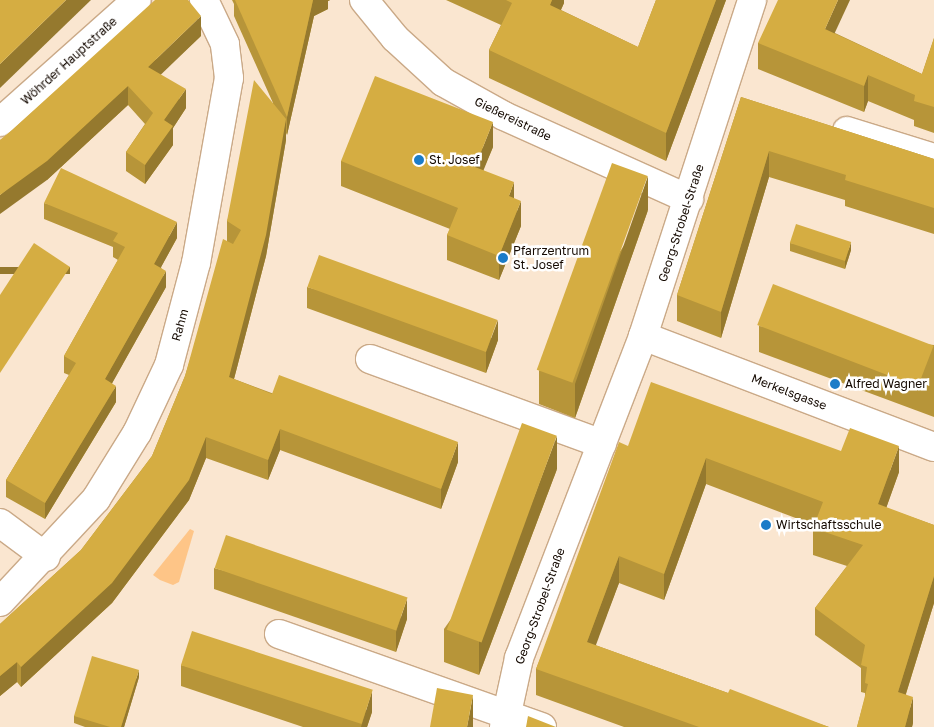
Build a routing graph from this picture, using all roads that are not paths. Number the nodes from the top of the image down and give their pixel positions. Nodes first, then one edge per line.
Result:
1 (137, 0) edge
2 (204, 0) edge
3 (364, 0) edge
4 (752, 0) edge
5 (0, 122) edge
6 (826, 124) edge
7 (934, 158) edge
8 (689, 199) junction
9 (643, 336) junction
10 (370, 359) dead end
11 (602, 444) junction
12 (934, 447) edge
13 (0, 524) edge
14 (46, 557) junction
15 (0, 602) edge
16 (279, 634) dead end
17 (505, 721) edge
18 (542, 727) edge

1 - 5 street, Wöhrder Hauptstraße
2 - 14 street, Rahm
3 - 8 street, Gießereistraße
4 - 8 street, Georg-Strobel-Straße
6 - 7 street
8 - 9 street, Georg-Strobel-Straße
9 - 11 street, Georg-Strobel-Straße
9 - 12 street, Merkelsgasse
10 - 11 street
11 - 17 street, Georg-Strobel-Straße
13 - 14 street
14 - 15 street, Rahm
16 - 17 street
17 - 18 street

